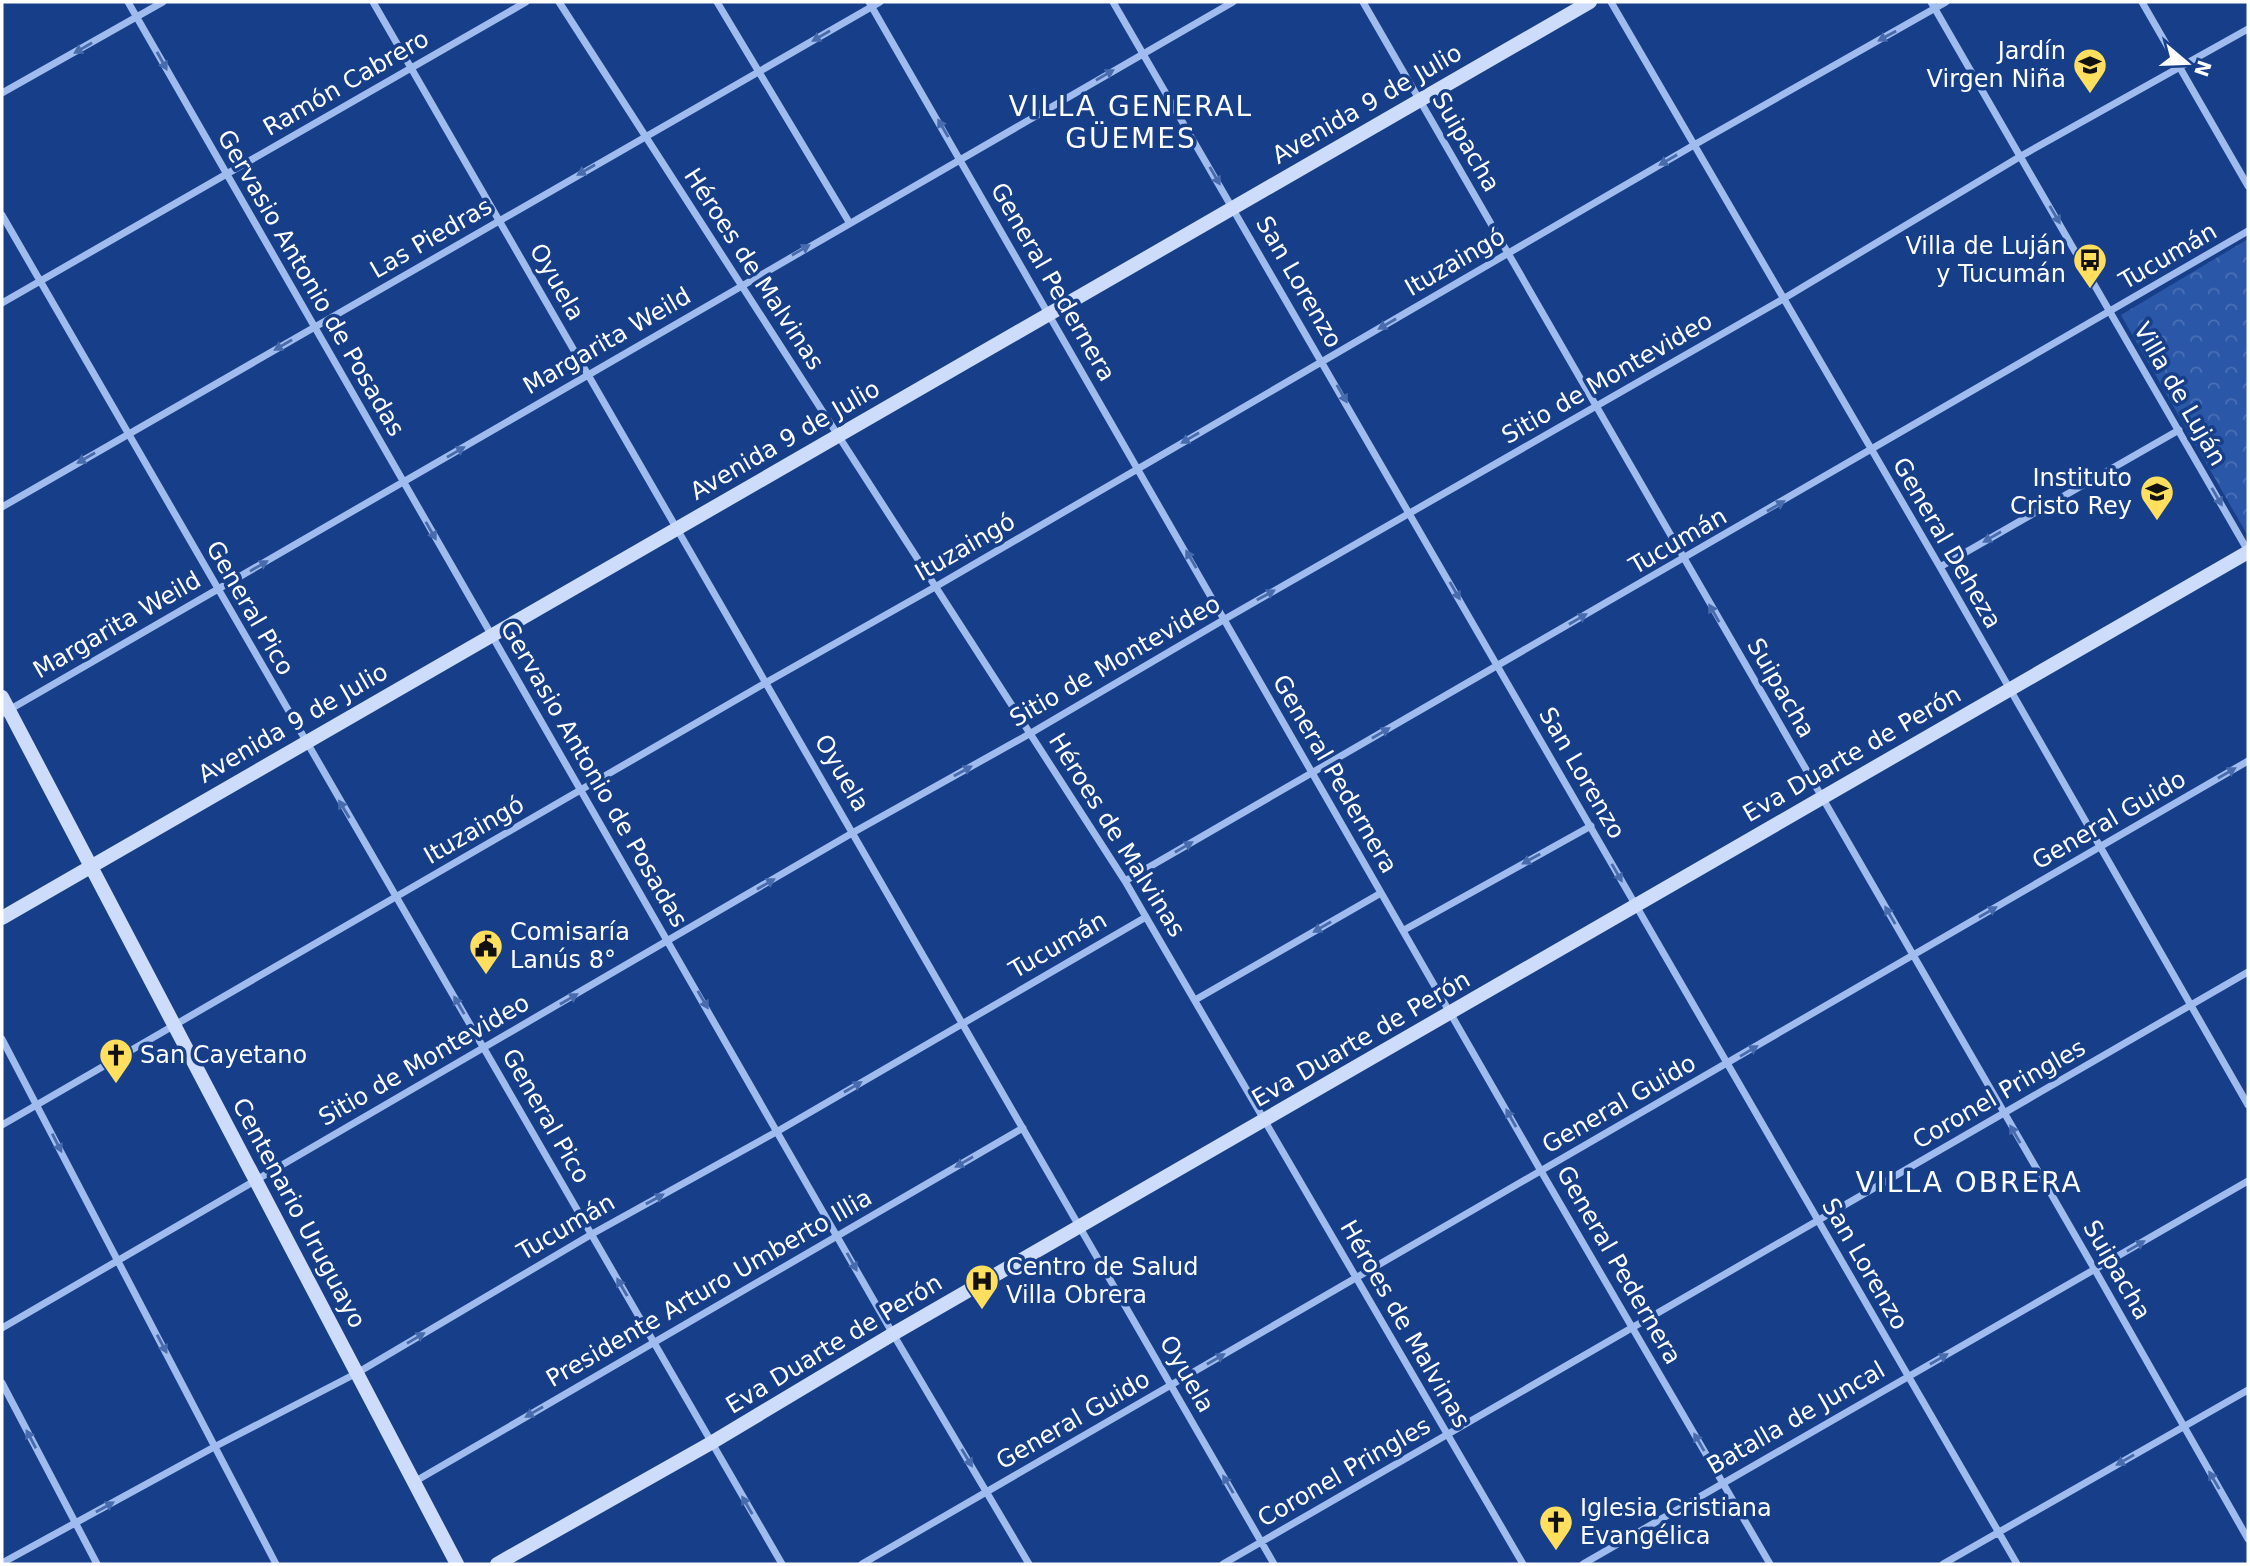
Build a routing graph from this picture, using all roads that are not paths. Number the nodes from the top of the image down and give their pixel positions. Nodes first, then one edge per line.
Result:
1 (128, 2) edge
2 (163, 2) edge
3 (373, 2) edge
4 (526, 2) edge
5 (559, 2) edge
6 (718, 2) edge
7 (880, 2) edge
8 (1113, 2) edge
9 (1233, 2) edge
10 (1363, 2) edge
11 (1590, 2) edge
12 (1611, 2) edge
13 (1946, 2) edge
14 (2143, 2) edge
15 (871, 4) edge
16 (1933, 5) edge
17 (137, 17) junction
18 (2248, 29) edge
19 (1143, 54) junction
20 (2180, 67) junction
21 (411, 68) junction
22 (759, 72) junction
23 (2, 93) edge
24 (1419, 99) junction
25 (645, 136) junction
26 (1693, 145) junction
27 (2021, 156) junction
28 (960, 158) junction
29 (226, 174) junction
30 (2248, 186) edge
31 (1234, 208) junction
32 (2, 215) edge
33 (499, 221) junction
34 (849, 222) junction
35 (2248, 232) edge
36 (1507, 254) junction
37 (39, 282) junction
38 (743, 284) junction
39 (1783, 299) junction
40 (2, 303) edge
41 (2110, 311) junction
42 (1048, 314) junction
43 (315, 327) junction
44 (1323, 362) junction
45 (589, 374) junction
46 (1595, 406) junction
47 (2179, 430) junction
48 (128, 434) junction
49 (839, 435) junction
50 (1872, 450) junction
51 (1139, 467) junction
52 (404, 482) junction
53 (2, 507) edge
54 (1410, 514) junction
55 (678, 527) junction
56 (2248, 551) edge
57 (1684, 560) junction
58 (1940, 567) junction
59 (935, 587) junction
60 (218, 590) junction
61 (1225, 619) junction
62 (490, 635) junction
63 (1498, 665) junction
64 (767, 682) junction
65 (2009, 690) junction
66 (4, 707) edge
67 (1031, 733) junction
68 (305, 743) junction
69 (2248, 761) edge
70 (1312, 773) junction
71 (581, 791) junction
72 (1822, 797) junction
73 (1591, 827) junction
74 (854, 832) junction
75 (2101, 847) junction
76 (90, 867) junction
77 (1125, 881) junction
78 (1381, 893) junction
79 (396, 897) junction
80 (1636, 906) junction
81 (1146, 916) junction
82 (2, 918) edge
83 (1404, 930) junction
84 (668, 941) junction
85 (1913, 954) junction
86 (2248, 972) edge
87 (1195, 1000) junction
88 (2191, 1005) junction
89 (1452, 1013) junction
90 (963, 1022) junction
91 (173, 1025) junction
92 (2, 1039) edge
93 (485, 1048) junction
94 (1727, 1064) junction
95 (37, 1104) junction
96 (2248, 1105) edge
97 (2004, 1114) junction
98 (1265, 1120) junction
99 (2, 1125) edge
100 (1023, 1128) junction
101 (778, 1130) junction
102 (1541, 1171) junction
103 (256, 1180) junction
104 (2248, 1181) edge
105 (1817, 1220) junction
106 (1080, 1227) junction
107 (592, 1234) junction
108 (838, 1235) junction
109 (118, 1261) junction
110 (2095, 1269) junction
111 (1356, 1278) junction
112 (2, 1328) edge
113 (1633, 1328) junction
114 (893, 1334) junction
115 (655, 1343) junction
116 (358, 1373) junction
117 (1908, 1376) junction
118 (2, 1383) edge
119 (1171, 1385) junction
120 (2248, 1390) edge
121 (2184, 1427) junction
122 (1447, 1434) junction
123 (711, 1443) junction
124 (216, 1446) junction
125 (414, 1482) junction
126 (1723, 1483) junction
127 (988, 1493) junction
128 (76, 1523) junction
129 (1999, 1532) junction
130 (2248, 1539) edge
131 (1262, 1542) junction
132 (2, 1563) edge
133 (97, 1564) edge
134 (276, 1564) edge
135 (457, 1564) edge
136 (496, 1564) edge
137 (782, 1564) edge
138 (862, 1564) edge
139 (1029, 1564) edge
140 (1223, 1564) edge
141 (1274, 1564) edge
142 (1523, 1564) edge
143 (1583, 1564) edge
144 (1770, 1564) edge
145 (1943, 1564) edge
146 (2017, 1564) edge

1 - 17 street, Gervasio Antonio de Posadas
2 - 17 street
3 - 21 street, Oyuela
4 - 21 street, Ramón Cabrero
5 - 25 street, Héroes de Malvinas
6 - 22 street
7 - 15 street, Las Piedras
8 - 19 street, San Lorenzo
9 - 19 street, Margarita Weild
10 - 24 street, Suipacha
11 - 24 main road, Avenida 9 de Julio
12 - 26 street, General Deheza
13 - 16 street, Ituzaingó
14 - 20 street
15 -> 22 street, Las Piedras
28 -> 15 street, General Pedernera
16 -> 26 street, Ituzaingó
16 - 27 street, Villa de Luján
17 -> 23 street
17 -> 29 street, Gervasio Antonio de Posadas
18 - 20 street, Sitio de Montevideo
28 -> 19 street, Margarita Weild
19 -> 31 street, San Lorenzo
20 - 27 street, Sitio de Montevideo
20 - 30 street
21 - 29 street, Ramón Cabrero
21 - 33 street, Oyuela
22 - 25 street, Las Piedras
22 - 34 street
24 - 31 main road, Avenida 9 de Julio
24 - 36 street, Suipacha
25 -> 33 street, Las Piedras
25 - 38 street, Héroes de Malvinas
26 -> 36 street, Ituzaingó
26 - 39 street, General Deheza
27 - 39 street, Sitio de Montevideo
27 -> 41 street, Villa de Luján
28 - 34 street, Margarita Weild
28 - 42 street, General Pedernera
29 - 37 street, Ramón Cabrero
29 - 43 street, Gervasio Antonio de Posadas
31 - 42 main road, Avenida 9 de Julio
31 - 44 street, San Lorenzo
32 - 37 street, General Pico
33 - 43 street, Las Piedras
33 - 45 street, Oyuela
38 -> 34 street, Margarita Weild
35 - 41 street, Tucumán
36 -> 44 street, Ituzaingó
36 - 46 street, Suipacha
37 - 40 street, Ramón Cabrero
37 - 48 street, General Pico
38 - 45 street, Margarita Weild
38 - 49 street, Héroes de Malvinas
39 - 46 street, Sitio de Montevideo
39 - 50 street, General Deheza
41 - 47 street, Villa de Luján
41 - 50 street, Tucumán
42 - 49 main road, Avenida 9 de Julio
42 - 51 street, General Pedernera
43 -> 48 street, Las Piedras
43 - 52 street, Gervasio Antonio de Posadas
44 -> 51 street, Ituzaingó
44 -> 54 street, San Lorenzo
52 -> 45 street, Margarita Weild
45 - 55 street, Oyuela
46 - 54 street, Sitio de Montevideo
46 - 57 street, Suipacha
47 -> 56 street, Villa de Luján
47 -> 58 street
48 -> 53 street, Las Piedras
48 - 60 street, General Pico
49 - 55 main road, Avenida 9 de Julio
49 - 59 street, Héroes de Malvinas
57 -> 50 street, Tucumán
50 - 58 street, General Deheza
51 - 59 street, Ituzaingó
61 -> 51 street, General Pedernera
60 -> 52 street, Margarita Weild
52 -> 62 street, Gervasio Antonio de Posadas
61 -> 54 street, Sitio de Montevideo
54 -> 63 street, San Lorenzo
55 - 62 main road, Avenida 9 de Julio
55 - 64 street, Oyuela
56 - 65 main road, Eva Duarte de Perón
63 -> 57 street, Tucumán
72 -> 57 street, Suipacha
58 - 65 street, General Deheza
59 - 64 street, Ituzaingó
59 - 67 street, Héroes de Malvinas
60 - 66 street, Margarita Weild
60 - 68 street, General Pico
61 - 67 street, Sitio de Montevideo
61 - 70 street, General Pedernera
62 - 68 main road, Avenida 9 de Julio
62 - 71 street, Gervasio Antonio de Posadas
70 -> 63 street, Tucumán
63 - 73 street, San Lorenzo
64 - 71 street, Ituzaingó
64 - 74 street, Oyuela
65 - 72 main road, Eva Duarte de Perón
65 - 75 street, General Deheza
66 - 76 main road, Centenario Uruguayo
74 -> 67 street, Sitio de Montevideo
67 - 77 street, Héroes de Malvinas
68 - 76 main road, Avenida 9 de Julio
79 -> 68 street, General Pico
75 -> 69 street, General Guido
77 -> 70 street, Tucumán
70 - 78 street, General Pedernera
71 - 79 street, Ituzaingó
71 - 84 street, Gervasio Antonio de Posadas
72 - 80 main road, Eva Duarte de Perón
85 -> 72 street, Suipacha
73 -> 80 street, San Lorenzo
73 -> 83 street
84 -> 74 street, Sitio de Montevideo
74 - 90 street, Oyuela
85 -> 75 street, General Guido
75 - 88 street, General Deheza
76 - 82 main road, Avenida 9 de Julio
76 - 91 main road, Centenario Uruguayo
77 - 81 street, Héroes de Malvinas
78 - 83 street, General Pedernera
78 -> 87 street
79 - 91 street, Ituzaingó
93 -> 79 street, General Pico
80 - 89 main road, Eva Duarte de Perón
80 - 94 street, San Lorenzo
81 - 87 street, Héroes de Malvinas
81 - 90 street, Tucumán
83 - 89 street, General Pedernera
93 -> 84 street, Sitio de Montevideo
84 -> 101 street, Gervasio Antonio de Posadas
94 -> 85 street, General Guido
85 - 97 street, Suipacha
86 - 88 street, Coronel Pringles
87 - 98 street, Héroes de Malvinas
88 - 96 street, General Deheza
88 - 97 street, Coronel Pringles
89 - 98 main road, Eva Duarte de Perón
102 -> 89 street, General Pedernera
90 - 100 street, Oyuela
101 -> 90 street, Tucumán
91 - 95 street, Ituzaingó
91 - 103 main road, Centenario Uruguayo
92 - 95 street
93 - 103 street, Sitio de Montevideo
93 - 107 street, General Pico
94 - 102 street, General Guido
94 - 105 street, San Lorenzo
95 - 99 street, Ituzaingó
95 -> 109 street
97 - 105 street, Coronel Pringles
110 -> 97 street, Suipacha
98 - 106 main road, Eva Duarte de Perón
98 - 111 street, Héroes de Malvinas
100 - 106 street, Oyuela
100 -> 108 street, Presidente Arturo Umberto Illia
107 -> 101 street, Tucumán
101 - 108 street, Gervasio Antonio de Posadas
102 - 111 street, General Guido
102 - 113 street, General Pedernera
103 - 109 street, Sitio de Montevideo
103 - 116 main road, Centenario Uruguayo
110 -> 104 street, Batalla de Juncal
105 - 113 street, Coronel Pringles
105 - 117 street, San Lorenzo
106 - 114 main road, Eva Duarte de Perón
106 - 119 street, Oyuela
115 -> 107 street, General Pico
116 -> 107 street, Tucumán
108 -> 114 street, Gervasio Antonio de Posadas
108 - 115 street, Presidente Arturo Umberto Illia
109 - 112 street, Sitio de Montevideo
109 -> 124 street
117 -> 110 street, Batalla de Juncal
110 - 121 street, Suipacha
119 -> 111 street, General Guido
111 - 122 street, Héroes de Malvinas
113 - 122 street, Coronel Pringles
126 -> 113 street, General Pedernera
114 - 123 main road, Eva Duarte de Perón
114 -> 127 street, Gervasio Antonio de Posadas
115 - 123 street, General Pico
115 -> 125 street, Presidente Arturo Umberto Illia
116 - 124 street, Tucumán
116 - 125 main road, Centenario Uruguayo
117 - 126 street, Batalla de Juncal
117 - 129 street, San Lorenzo
128 -> 118 street
119 - 127 street, General Guido
131 -> 119 street, Oyuela
120 - 121 street
121 -> 129 street
130 -> 121 street, Suipacha
122 - 131 street, Coronel Pringles
122 - 142 street, Héroes de Malvinas
123 - 136 main road, Eva Duarte de Perón
137 -> 123 street, General Pico
128 -> 124 street, Tucumán
124 - 134 street
125 - 135 main road, Centenario Uruguayo
126 - 143 street, Batalla de Juncal
126 - 144 street, General Pedernera
127 - 138 street, General Guido
127 - 139 street, Gervasio Antonio de Posadas
128 - 132 street, Tucumán
128 - 133 street
129 - 145 street
129 - 146 street, San Lorenzo
131 - 140 street, Coronel Pringles
131 - 141 street, Oyuela

